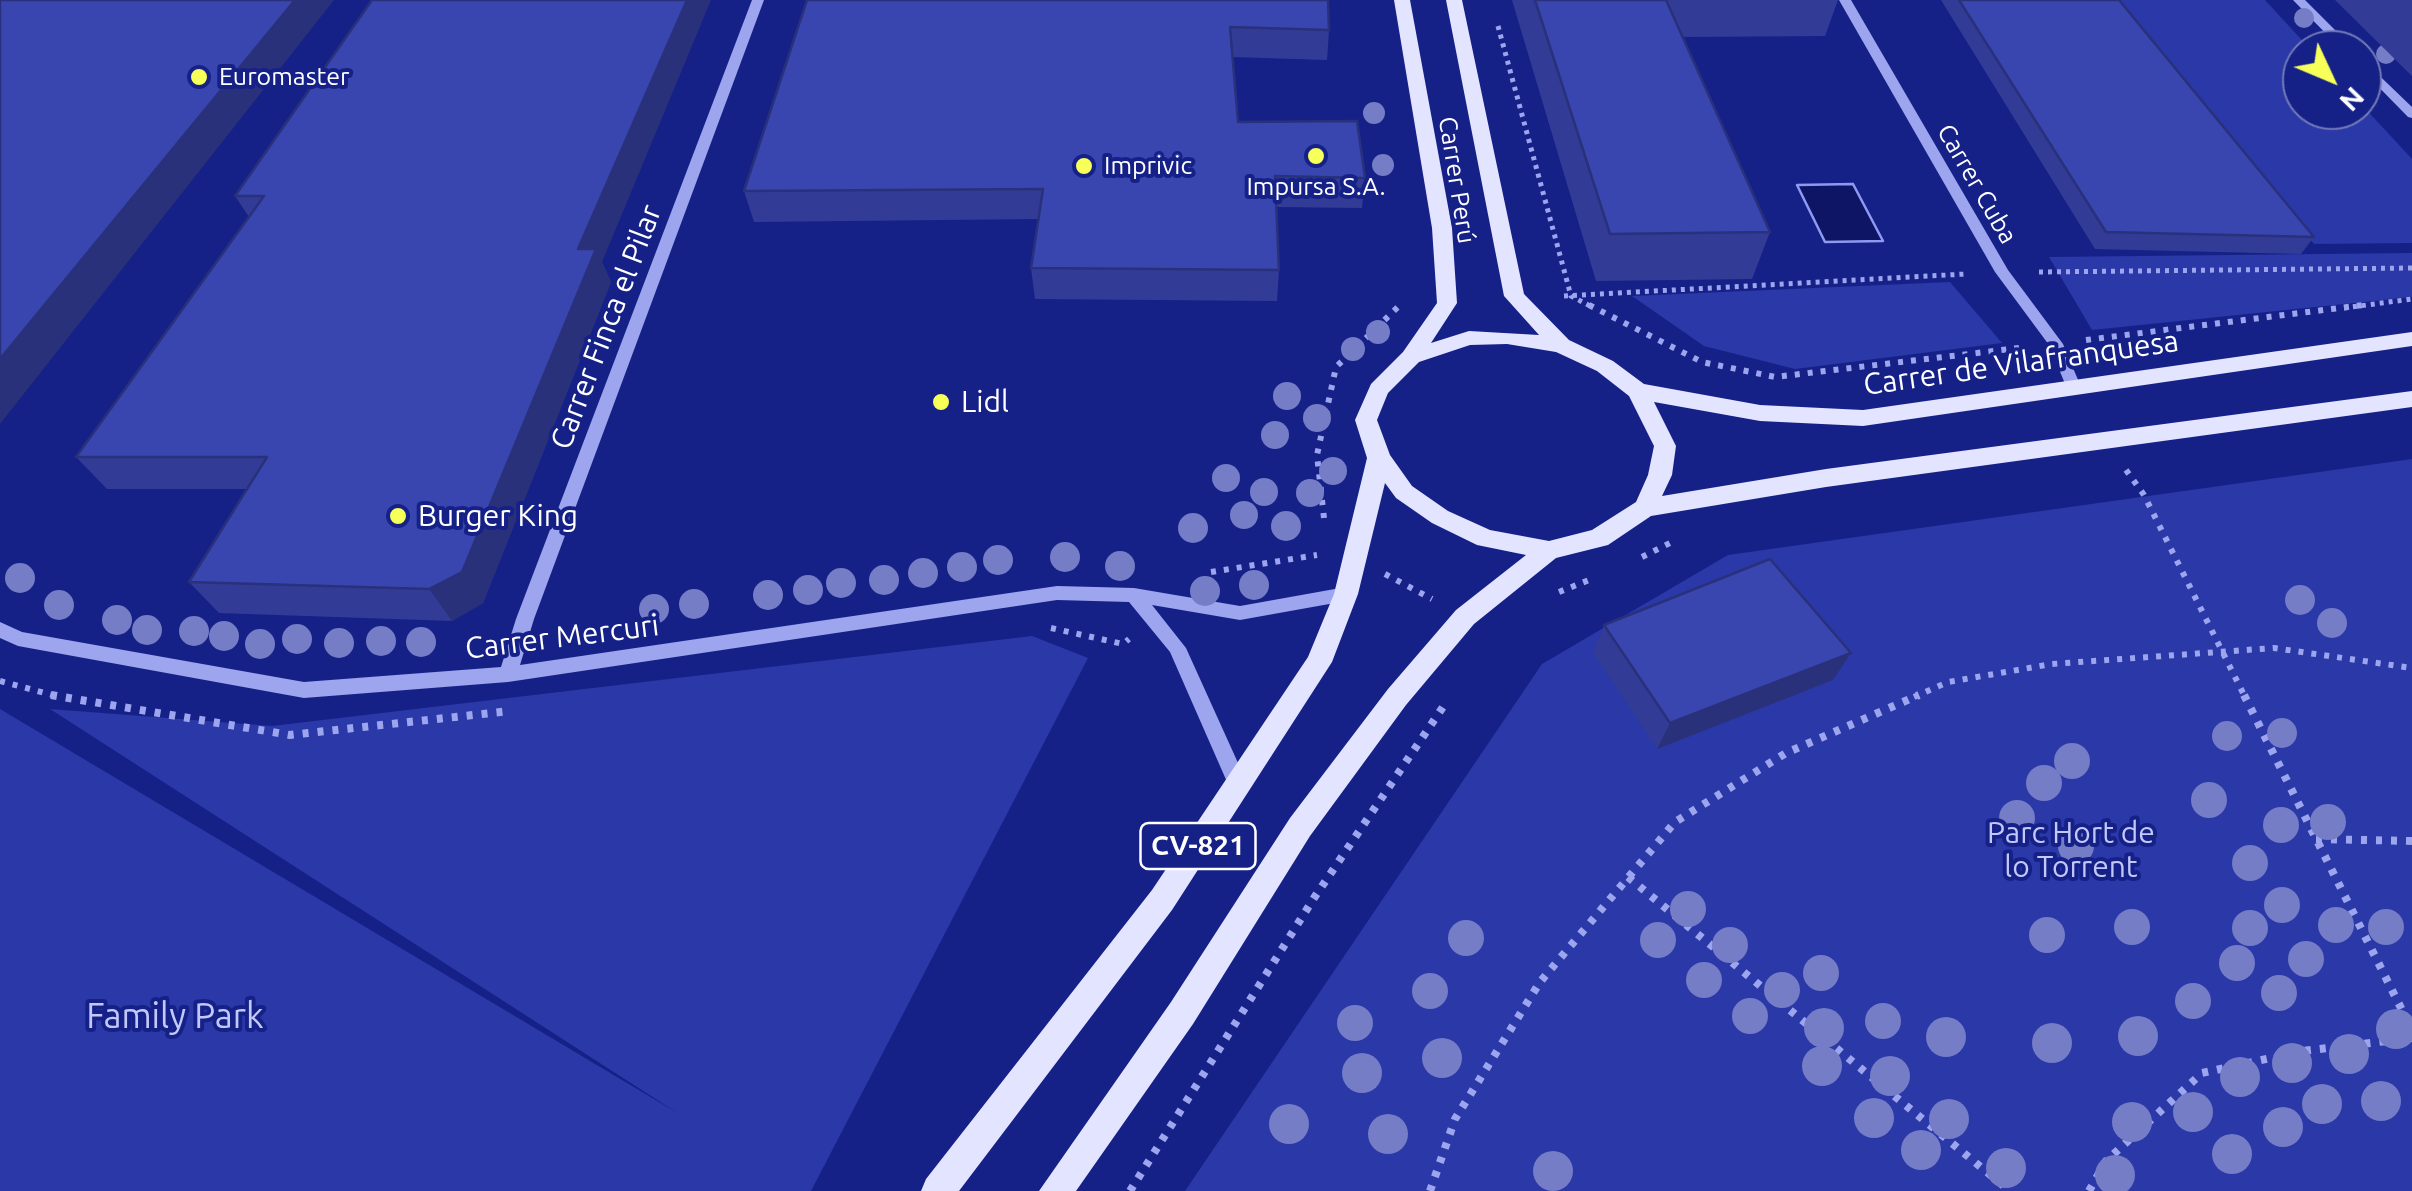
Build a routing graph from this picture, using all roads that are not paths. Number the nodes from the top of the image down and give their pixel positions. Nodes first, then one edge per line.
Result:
1 (758, 0) edge
2 (1402, 0) edge
3 (1454, 0) edge
4 (1845, 0) edge
5 (2299, 0) edge
6 (2329, 30) edge
7 (2382, 83) edge
8 (2412, 114) edge
9 (2412, 339) edge
10 (1561, 345) junction
11 (1410, 357) junction
12 (2073, 386) junction
13 (1638, 391) junction
14 (2412, 398) edge
15 (1378, 458) junction
16 (1645, 508) junction
17 (1549, 550) junction
18 (1134, 594) junction
19 (1346, 594) junction
20 (0, 629) edge
21 (508, 674) junction
22 (1238, 785) junction
23 (938, 1191) edge
24 (1056, 1191) edge

1 - 21 street, Carrer Finca el Pilar
2 - 11 main road, Carrer Perú / CV-821
3 - 10 main road, Carrer Perú
4 - 12 street, Carrer Cuba
5 - 6 street
7 - 8 street
9 - 12 main road, Carrer de Vilafranquesa
10 - 11 main road
10 - 13 main road
11 - 15 main road, CV-821
12 - 13 main road, Carrer de Vilafranquesa
13 - 16 main road
14 - 16 main road, CV-821
15 - 17 main road, CV-821
15 - 19 main road, CV-821
16 - 17 main road, CV-821
17 - 24 main road, CV-821
18 - 19 street, Carrer Mercuri
18 - 21 street, Carrer Mercuri
18 - 22 street
19 - 22 main road, CV-821
20 - 21 street, Carrer Mercuri
22 - 23 main road, CV-821

